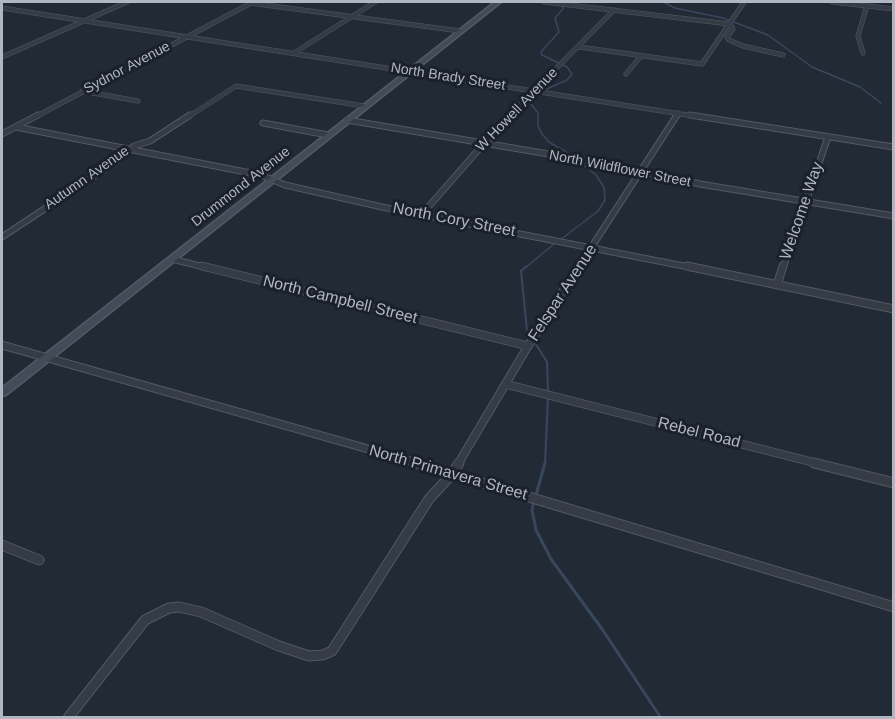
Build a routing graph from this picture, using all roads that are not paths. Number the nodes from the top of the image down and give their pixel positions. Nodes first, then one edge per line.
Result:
1 (127, 2) edge
2 (252, 2) edge
3 (375, 2) edge
4 (498, 2) edge
5 (544, 2) edge
6 (744, 2) edge
7 (832, 2) edge
8 (867, 5) junction
9 (2, 8) edge
10 (894, 9) edge
11 (614, 10) junction
12 (352, 16) junction
13 (83, 21) junction
14 (729, 24) junction
15 (460, 31) junction
16 (186, 37) junction
17 (579, 47) junction
18 (294, 53) junction
19 (863, 53) dead end
20 (783, 55) dead end
21 (640, 56) junction
22 (2, 57) edge
23 (410, 71) junction
24 (626, 74) dead end
25 (82, 91) junction
26 (534, 91) junction
27 (138, 102) dead end
28 (364, 106) junction
29 (678, 113) junction
30 (347, 120) junction
31 (262, 123) dead end
32 (16, 127) junction
33 (2, 134) edge
34 (327, 135) junction
35 (828, 137) junction
36 (483, 145) junction
37 (894, 147) edge
38 (129, 150) junction
39 (640, 173) junction
40 (272, 180) junction
41 (805, 201) junction
42 (423, 213) junction
43 (894, 216) edge
44 (2, 237) edge
45 (593, 247) junction
46 (172, 259) junction
47 (777, 285) junction
48 (894, 309) edge
49 (2, 345) edge
50 (528, 346) junction
51 (46, 358) junction
52 (505, 384) junction
53 (2, 393) edge
54 (452, 474) junction
55 (894, 483) edge
56 (2, 545) edge
57 (39, 561) dead end
58 (894, 606) edge
59 (68, 717) edge

1 - 13 street
2 - 12 street
2 - 16 street, Sydnor Avenue
3 - 12 street
4 - 15 street, Drummond Avenue
5 - 11 street
6 - 14 street
7 - 8 street
8 - 10 street
8 - 19 street
9 - 13 street, North Brady Street
11 - 14 street
11 - 17 street, W Howell Avenue
12 - 15 street
12 - 18 street
13 - 16 street, North Brady Street
13 - 22 street
14 - 20 street
14 - 21 street
15 - 23 street, Drummond Avenue
16 - 18 street, North Brady Street
16 - 25 street, Sydnor Avenue
17 - 21 street
17 - 26 street, W Howell Avenue
18 - 23 street, North Brady Street
21 - 24 street
23 - 26 street, North Brady Street
23 - 28 street, Drummond Avenue
25 - 27 street
25 - 32 street, Sydnor Avenue
26 - 29 street, North Brady Street
26 - 36 street, W Howell Avenue
28 - 30 street, Drummond Avenue
28 - 38 street, Autumn Avenue
29 - 35 street, North Brady Street
29 - 39 street, Felspar Avenue
30 - 34 street, Drummond Avenue
30 - 36 street, North Wildflower Street
31 - 34 street
32 - 33 street, Sydnor Avenue
32 - 38 street, North Cory Street
34 - 40 street, Drummond Avenue
35 - 37 street, North Brady Street
35 - 41 street, Welcome Way
36 - 39 street, North Wildflower Street
36 - 42 street, W Howell Avenue
38 - 40 street, North Cory Street
38 - 44 street, Autumn Avenue
39 - 41 street, North Wildflower Street
39 - 45 street, Felspar Avenue
40 - 42 street, North Cory Street
40 - 46 street, Drummond Avenue
41 - 43 street, North Wildflower Street
41 - 47 street, Welcome Way
42 - 45 street, North Cory Street
45 - 47 street, North Cory Street
45 - 50 street, Felspar Avenue
46 - 50 street, North Campbell Street
46 - 51 street, Drummond Avenue
47 - 48 street, North Cory Street
49 - 51 street, North Primavera Street
50 - 52 street, Felspar Avenue
51 - 53 street, Drummond Avenue
51 - 54 street, North Primavera Street
52 - 54 street, Felspar Avenue
52 - 55 street, Rebel Road
54 - 58 street, North Primavera Street
54 - 59 street, Felspar Avenue
56 - 57 street

